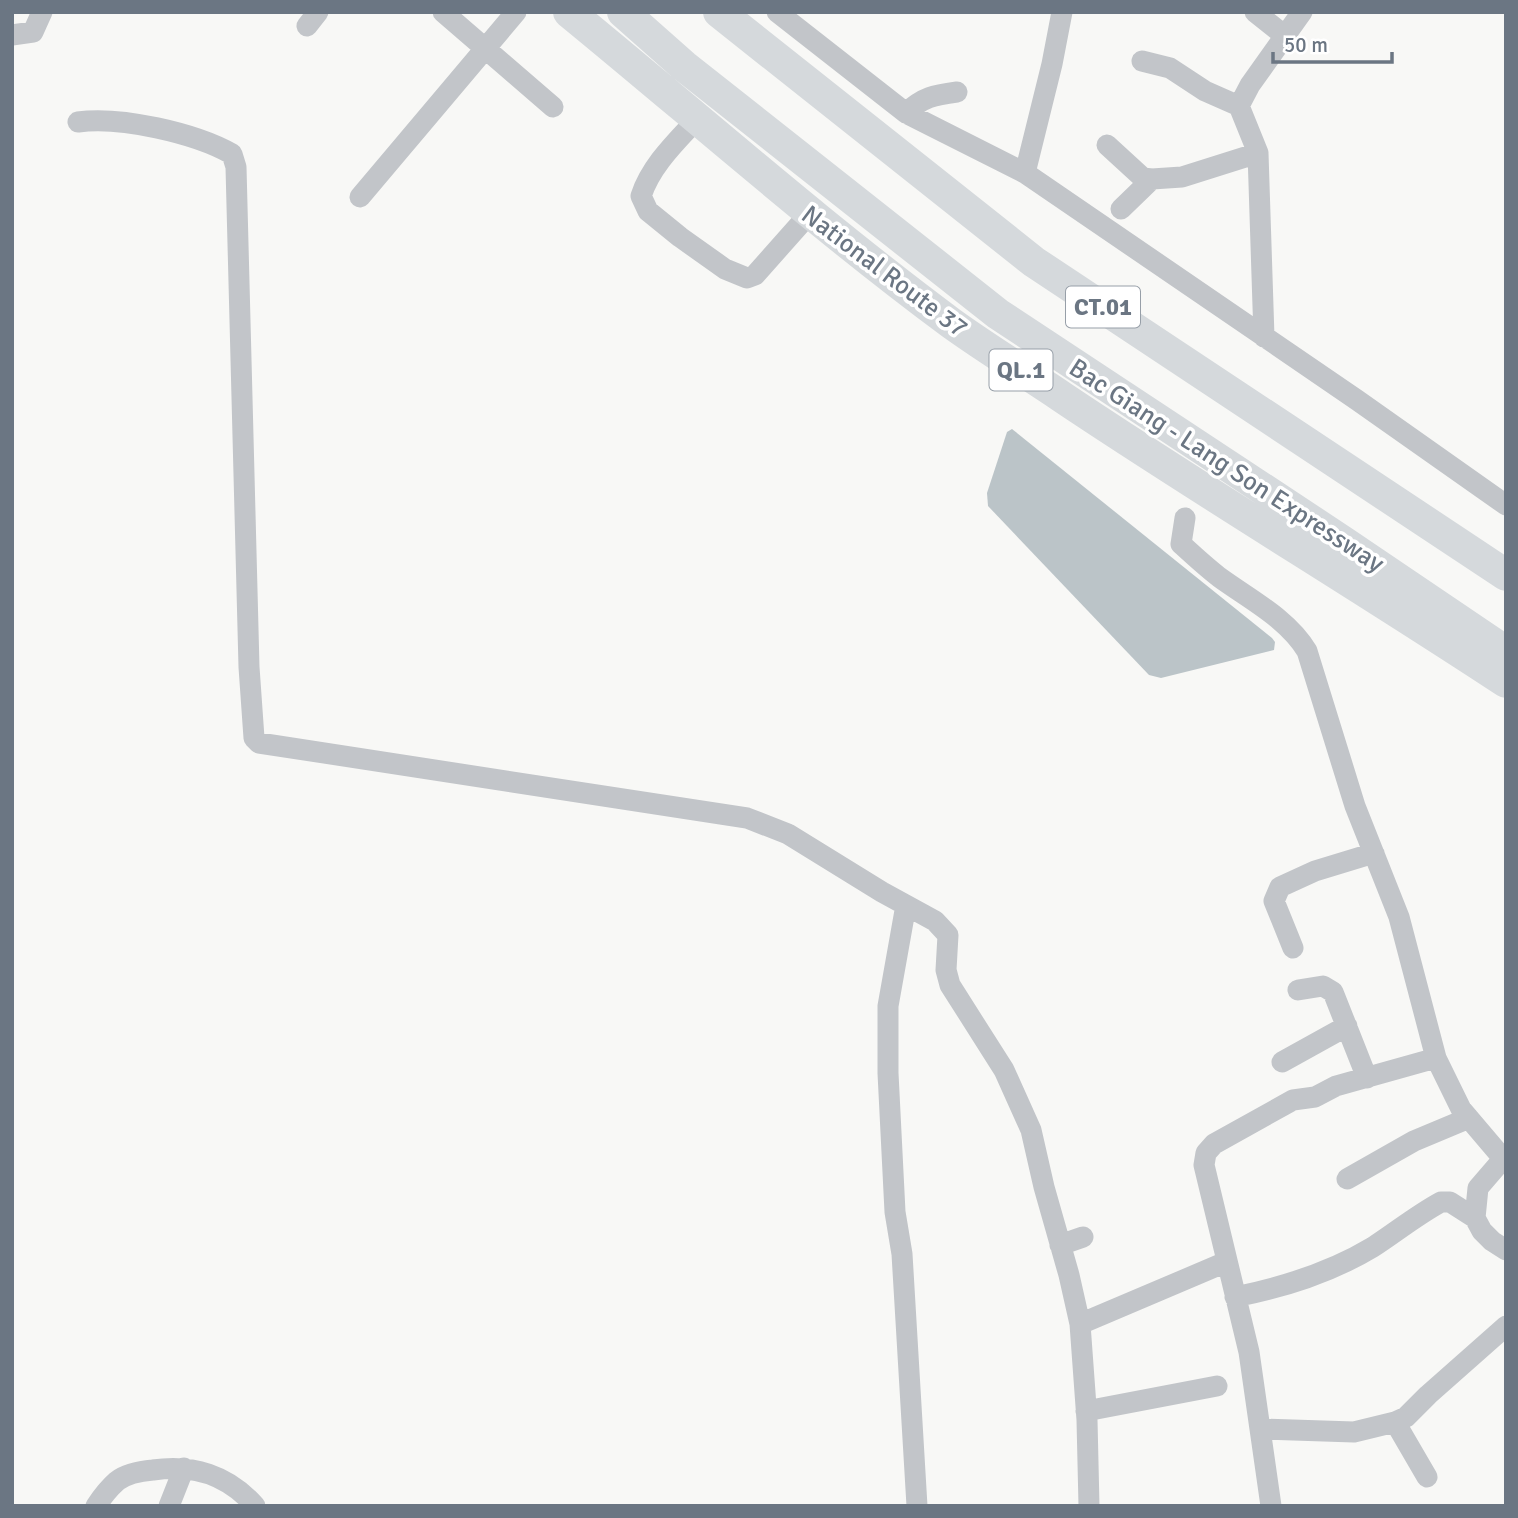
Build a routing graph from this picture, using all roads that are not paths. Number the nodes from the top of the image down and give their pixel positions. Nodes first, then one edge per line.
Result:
1 (42, 12) edge
2 (443, 12) edge
3 (516, 12) edge
4 (569, 12) edge
5 (623, 12) edge
6 (719, 12) edge
7 (777, 12) edge
8 (1062, 12) edge
9 (1255, 12) edge
10 (1302, 12) edge
11 (12, 35) edge
12 (1286, 36) junction
13 (485, 49) junction
14 (1142, 61) dead end
15 (957, 92) dead end
16 (1239, 106) junction
17 (553, 107) dead end
18 (906, 113) junction
19 (698, 118) junction
20 (78, 122) dead end
21 (1107, 145) dead end
22 (1258, 153) junction
23 (1025, 173) junction
24 (1152, 179) junction
25 (360, 197) dead end
26 (1121, 209) dead end
27 (810, 214) junction
28 (1264, 337) junction
29 (1506, 505) edge
30 (1185, 518) dead end
31 (1506, 575) edge
32 (1506, 652) edge
33 (1506, 682) edge
34 (1374, 853) junction
35 (906, 905) junction
36 (1293, 948) dead end
37 (1298, 990) dead end
38 (1347, 1026) junction
39 (1436, 1058) junction
40 (1282, 1062) dead end
41 (1367, 1078) junction
42 (1469, 1118) junction
43 (1504, 1160) edge
44 (1348, 1179) dead end
45 (1475, 1218) junction
46 (1083, 1237) dead end
47 (1060, 1245) junction
48 (1506, 1250) edge
49 (1226, 1262) junction
50 (1235, 1297) junction
51 (1080, 1324) junction
52 (1506, 1326) edge
53 (1217, 1386) dead end
54 (1086, 1411) junction
55 (1395, 1422) junction
56 (1260, 1429) junction
57 (184, 1468) junction
58 (1427, 1477) dead end
59 (96, 1506) edge
60 (169, 1506) edge
61 (255, 1506) edge
62 (917, 1506) edge
63 (1089, 1506) edge
64 (1271, 1506) edge

1 - 11 street
2 - 13 street
3 - 13 street
4 - 19 highway, National Route 37 / QL.1
5 - 32 highway, Bac Giang - Lang Son Expressway / CT.01
6 - 31 highway, CT.01
7 - 18 street
8 - 23 street
9 - 12 street
10 - 12 street
12 - 16 street
13 - 17 street
13 - 25 street
14 - 16 street
15 - 18 street
16 - 22 street
18 - 23 street
19 - 27 highway, National Route 37 / QL.1
19 - 27 street
20 - 35 street
21 - 24 street
22 - 24 street
22 - 28 street
23 - 28 street
24 - 26 street
27 - 33 highway, National Route 37 / QL.1
28 - 29 street
30 - 34 street
34 - 36 street
34 - 39 street
35 - 47 street
35 - 62 street
37 - 38 street
38 - 40 street
38 - 41 street
39 - 41 street
39 - 42 street
41 - 49 street
42 - 43 street
42 - 44 street
43 - 45 street
45 - 48 street
45 - 50 street
46 - 47 street
47 - 51 street
49 - 50 street
49 - 51 street
50 - 56 street
51 - 54 street
52 - 55 street
53 - 54 street
54 - 63 street
55 - 56 street
55 - 58 street
56 - 64 street
57 - 59 street
57 - 60 street
57 - 61 street

